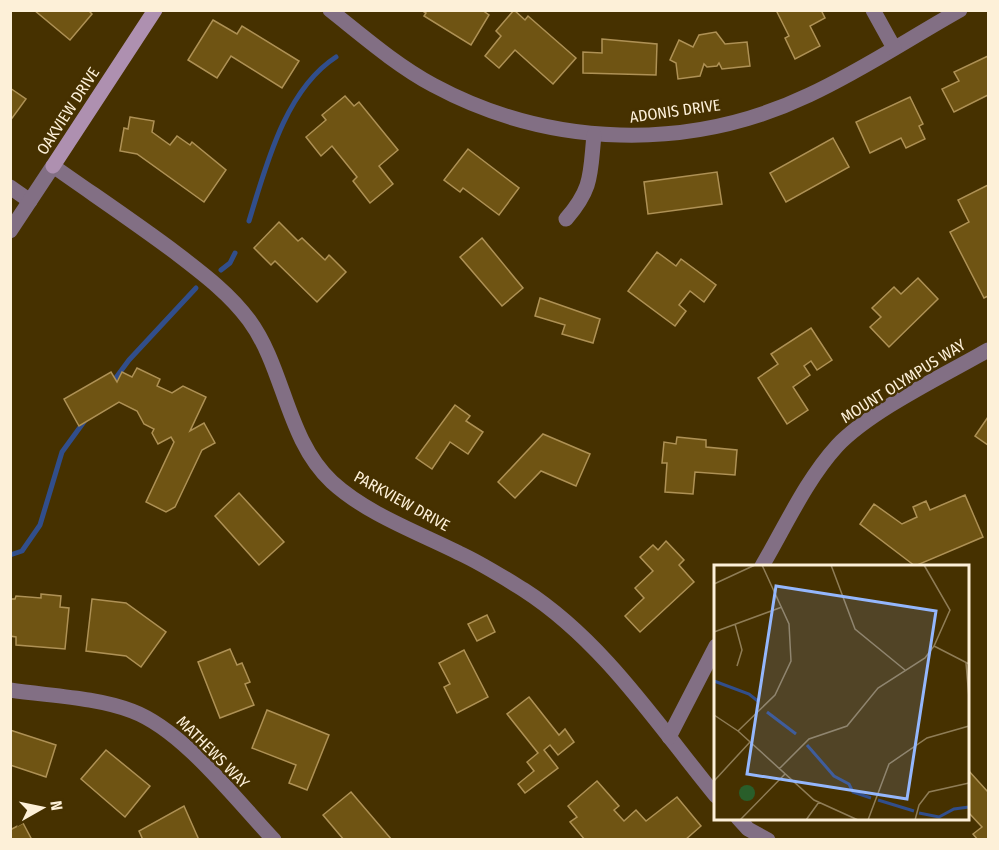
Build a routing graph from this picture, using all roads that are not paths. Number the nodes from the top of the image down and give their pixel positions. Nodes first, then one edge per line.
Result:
1 (155, 10) edge
2 (330, 10) edge
3 (873, 10) edge
4 (960, 10) edge
5 (894, 48) junction
6 (594, 135) junction
7 (53, 166) junction
8 (10, 187) edge
9 (30, 201) junction
10 (566, 219) dead end
11 (10, 231) edge
12 (988, 350) edge
13 (763, 565) edge
14 (714, 650) edge
15 (10, 690) edge
16 (669, 737) junction
17 (714, 793) edge
18 (739, 820) edge
19 (273, 840) edge
20 (768, 840) edge

1 - 7 street, OAKVIEW DRIVE
2 - 6 street, ADONIS DRIVE
3 - 5 street
4 - 5 street, ADONIS DRIVE
5 - 6 street, ADONIS DRIVE
6 - 10 street
7 - 9 street, OAKVIEW DRIVE
7 - 16 street, PARKVIEW DRIVE
8 - 9 street
9 - 11 street, OAKVIEW DRIVE
12 - 13 street, MOUNT OLYMPUS WAY
14 - 16 street
15 - 19 street, MATHEWS WAY
16 - 17 street, PARKVIEW DRIVE
18 - 20 street

